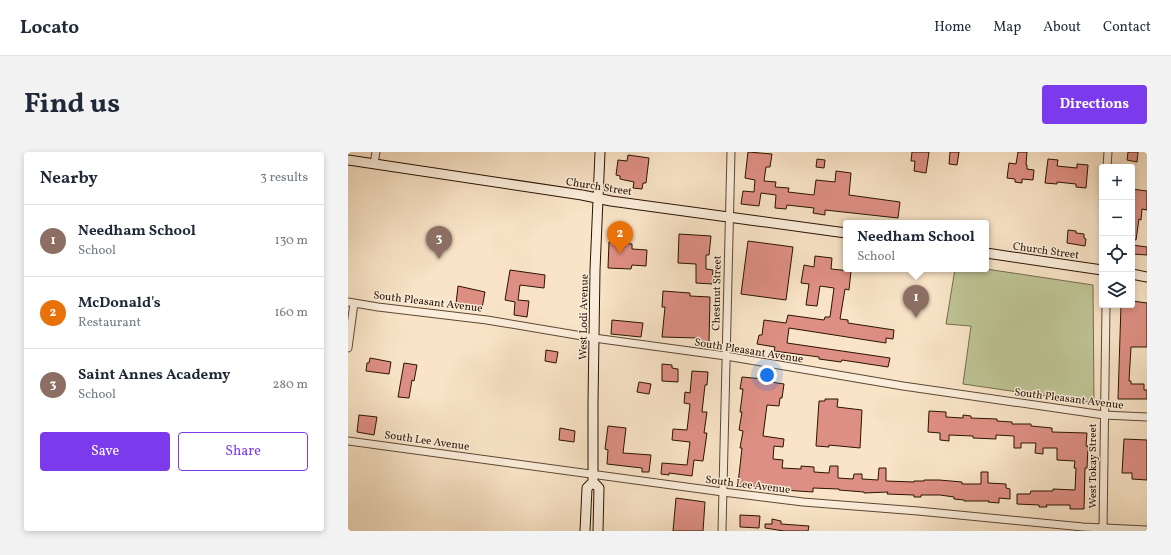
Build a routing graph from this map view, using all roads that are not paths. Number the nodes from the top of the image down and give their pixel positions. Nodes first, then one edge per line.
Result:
1 (376, 152) edge
2 (600, 152) edge
3 (731, 152) edge
4 (1108, 152) edge
5 (348, 160) edge
6 (374, 164) junction
7 (1108, 164) edge
8 (599, 198) junction
9 (729, 216) junction
10 (843, 233) edge
11 (989, 253) edge
12 (1099, 270) edge
13 (1135, 275) edge
14 (1147, 277) edge
15 (351, 302) edge
16 (1106, 308) edge
17 (594, 338) junction
18 (348, 348) edge
19 (726, 356) junction
20 (1104, 415) junction
21 (1147, 417) edge
22 (348, 440) edge
23 (593, 478) junction
24 (723, 492) junction
25 (1103, 530) edge
26 (1147, 530) edge
27 (585, 531) edge
28 (598, 531) edge
29 (722, 531) edge

1 - 6 street
2 - 8 street, West Lodi Avenue
3 - 9 street, Chestnut Street
4 - 7 street
5 - 6 street, Church Street
6 - 8 street, Church Street
8 - 9 street, Church Street
8 - 17 street, West Lodi Avenue
9 - 10 street, Church Street
9 - 19 street, Chestnut Street
11 - 12 street, Church Street
13 - 14 street
15 - 17 street, South Pleasant Avenue
15 - 18 street
16 - 20 street, West Tokay Street
17 - 19 street, South Pleasant Avenue
17 - 23 street, West Lodi Avenue
19 - 20 street, South Pleasant Avenue
19 - 24 street, Chestnut Street
20 - 21 street, South Pleasant Avenue
20 - 25 street, West Tokay Street
22 - 23 street, South Lee Avenue
23 - 24 street, South Lee Avenue
23 - 27 street, West Lodi Avenue
23 - 28 street, West Lodi Avenue
24 - 25 street, South Lee Avenue
24 - 29 street, Chestnut Street
25 - 26 street, South Lee Avenue

